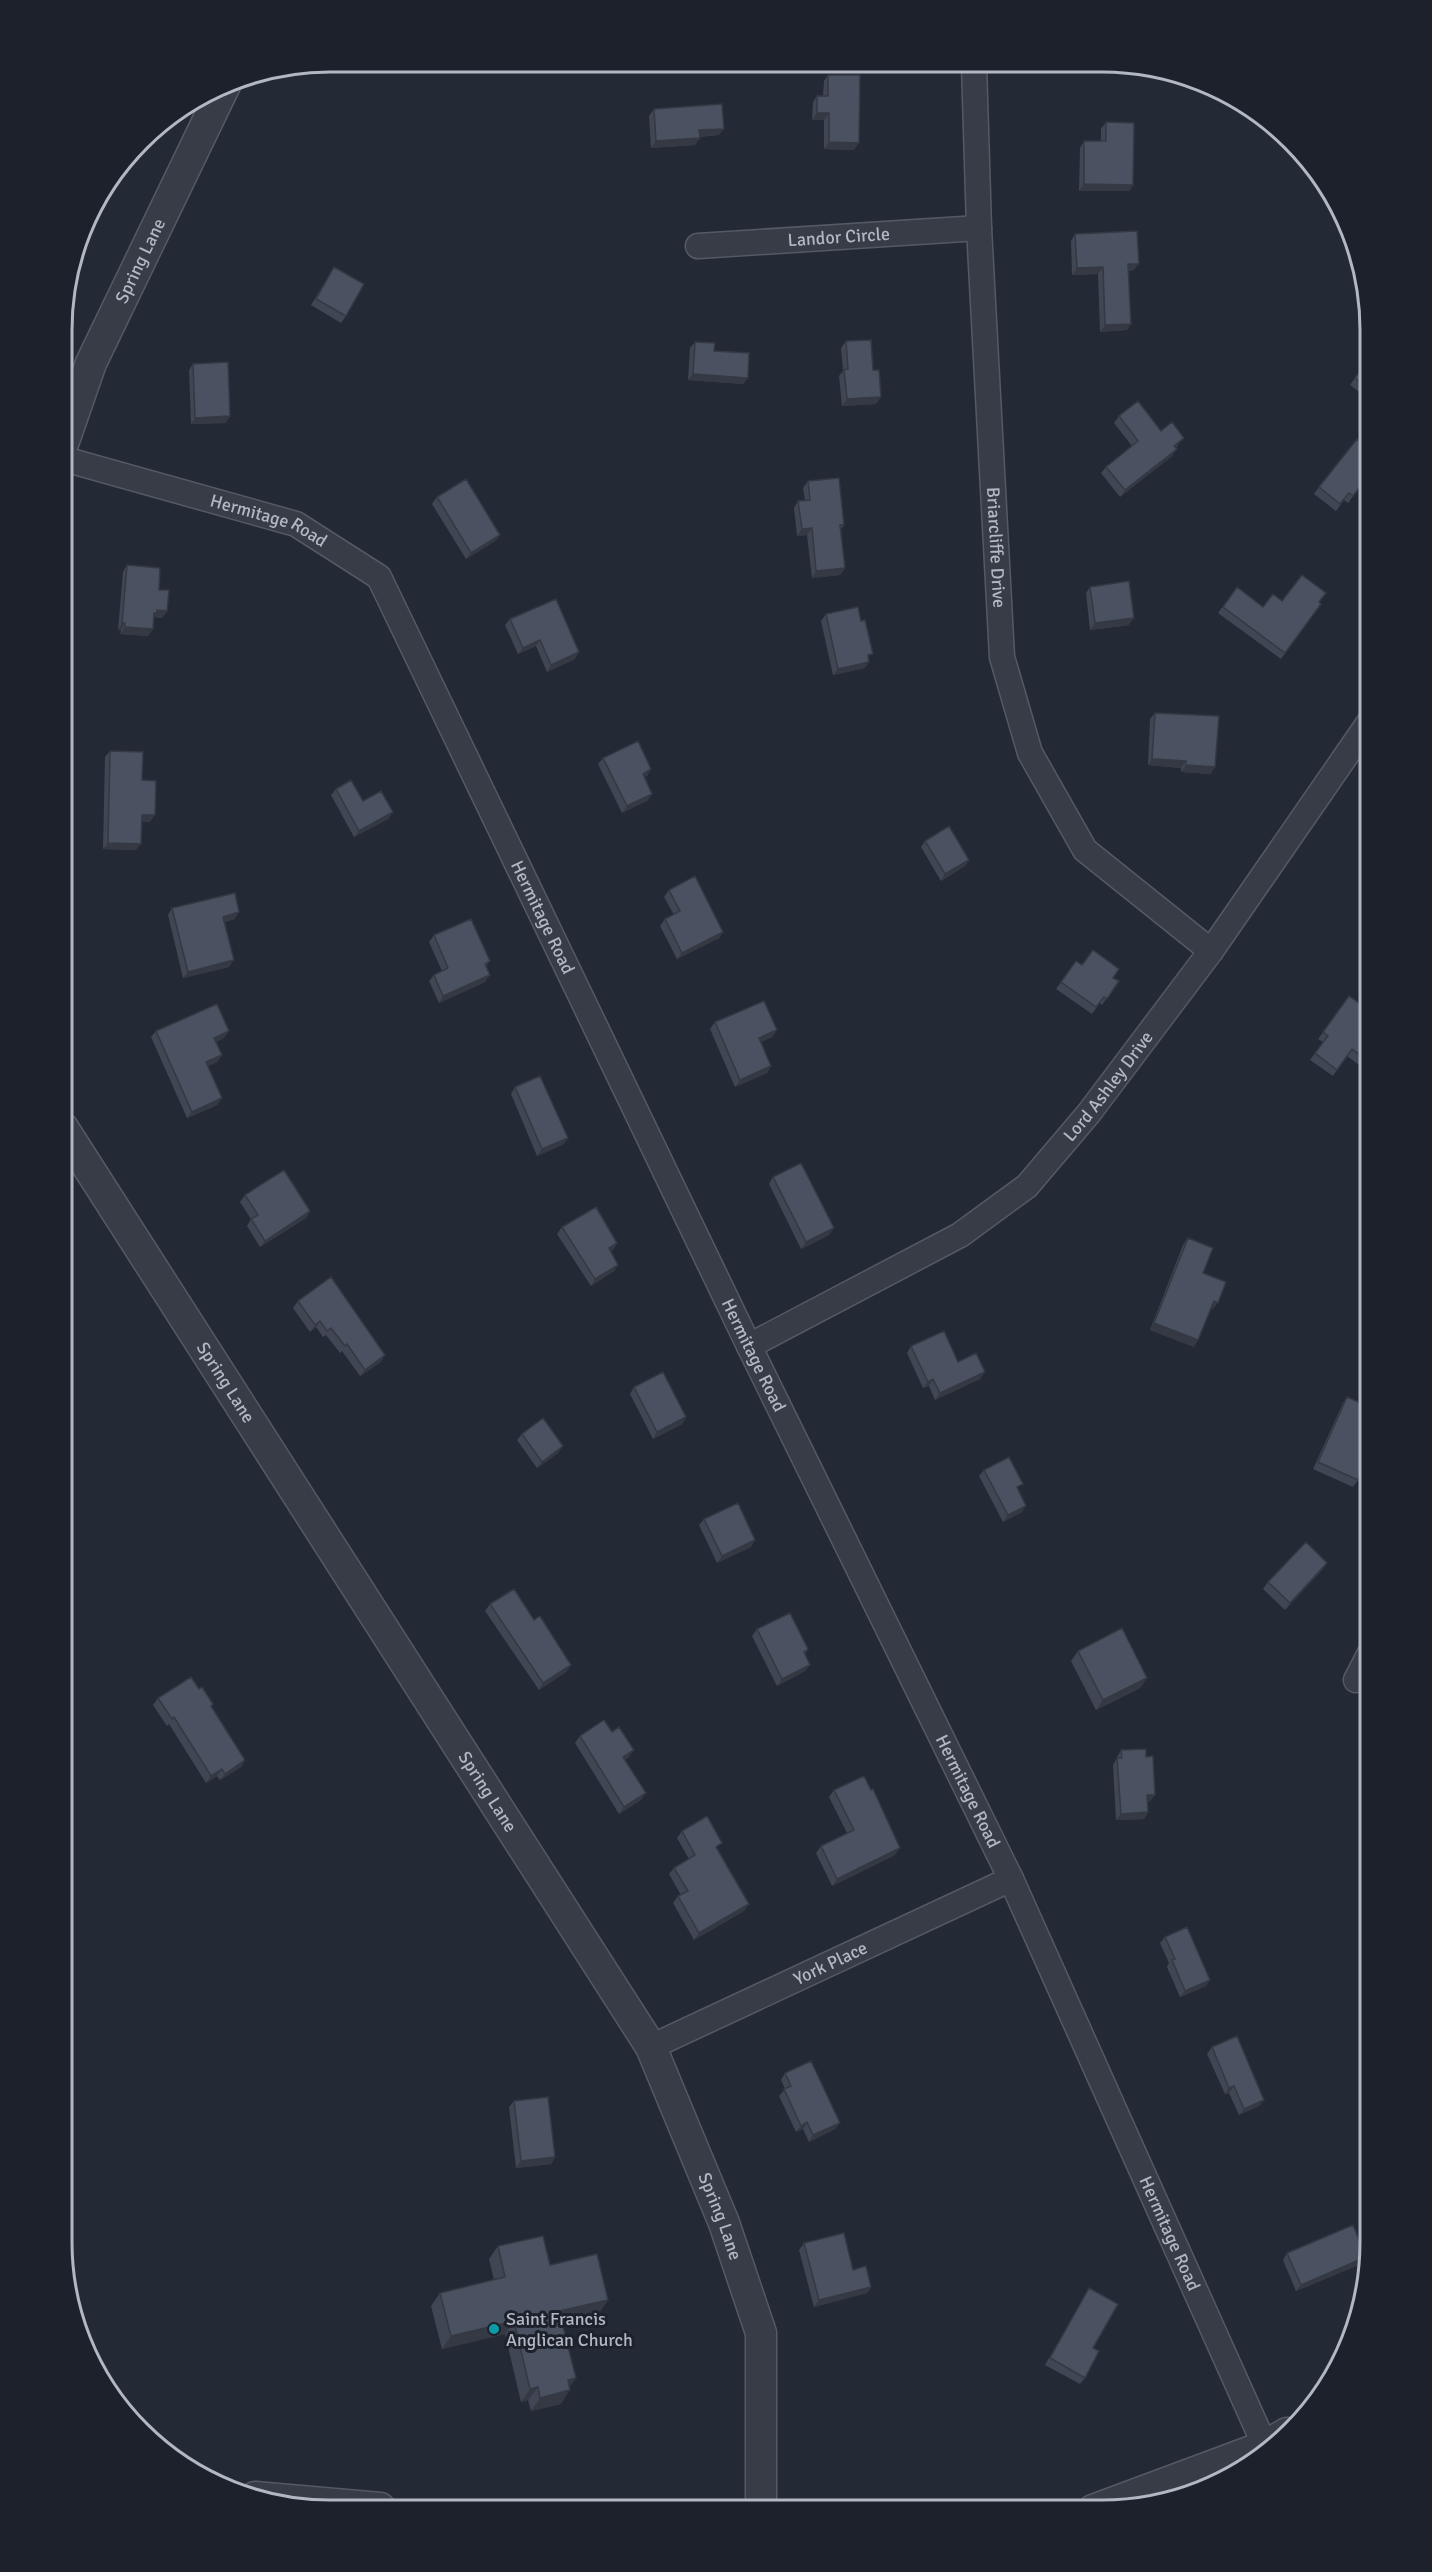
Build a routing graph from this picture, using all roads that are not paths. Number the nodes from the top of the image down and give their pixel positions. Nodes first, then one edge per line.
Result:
1 (974, 72) edge
2 (219, 98) edge
3 (979, 228) junction
4 (698, 246) dead end
5 (72, 417) edge
6 (72, 461) edge
7 (1360, 735) edge
8 (1211, 951) junction
9 (72, 1142) edge
10 (748, 1346) junction
11 (1360, 1672) edge
12 (1356, 1680) dead end
13 (1011, 1879) junction
14 (651, 2047) junction
15 (1274, 2435) edge
16 (1260, 2446) edge
17 (1122, 2499) edge
18 (761, 2500) edge

1 - 3 street, Briarcliffe Drive
2 - 5 street, Spring Lane
3 - 4 street, Landor Circle
3 - 8 street, Briarcliffe Drive
6 - 10 street, Hermitage Road
7 - 8 street, Lord Ashley Drive
8 - 10 street, Lord Ashley Drive
9 - 14 street, Spring Lane
10 - 13 street, Hermitage Road
11 - 12 street
13 - 14 street, York Place
13 - 15 street, Hermitage Road
14 - 18 street, Spring Lane
16 - 17 street

